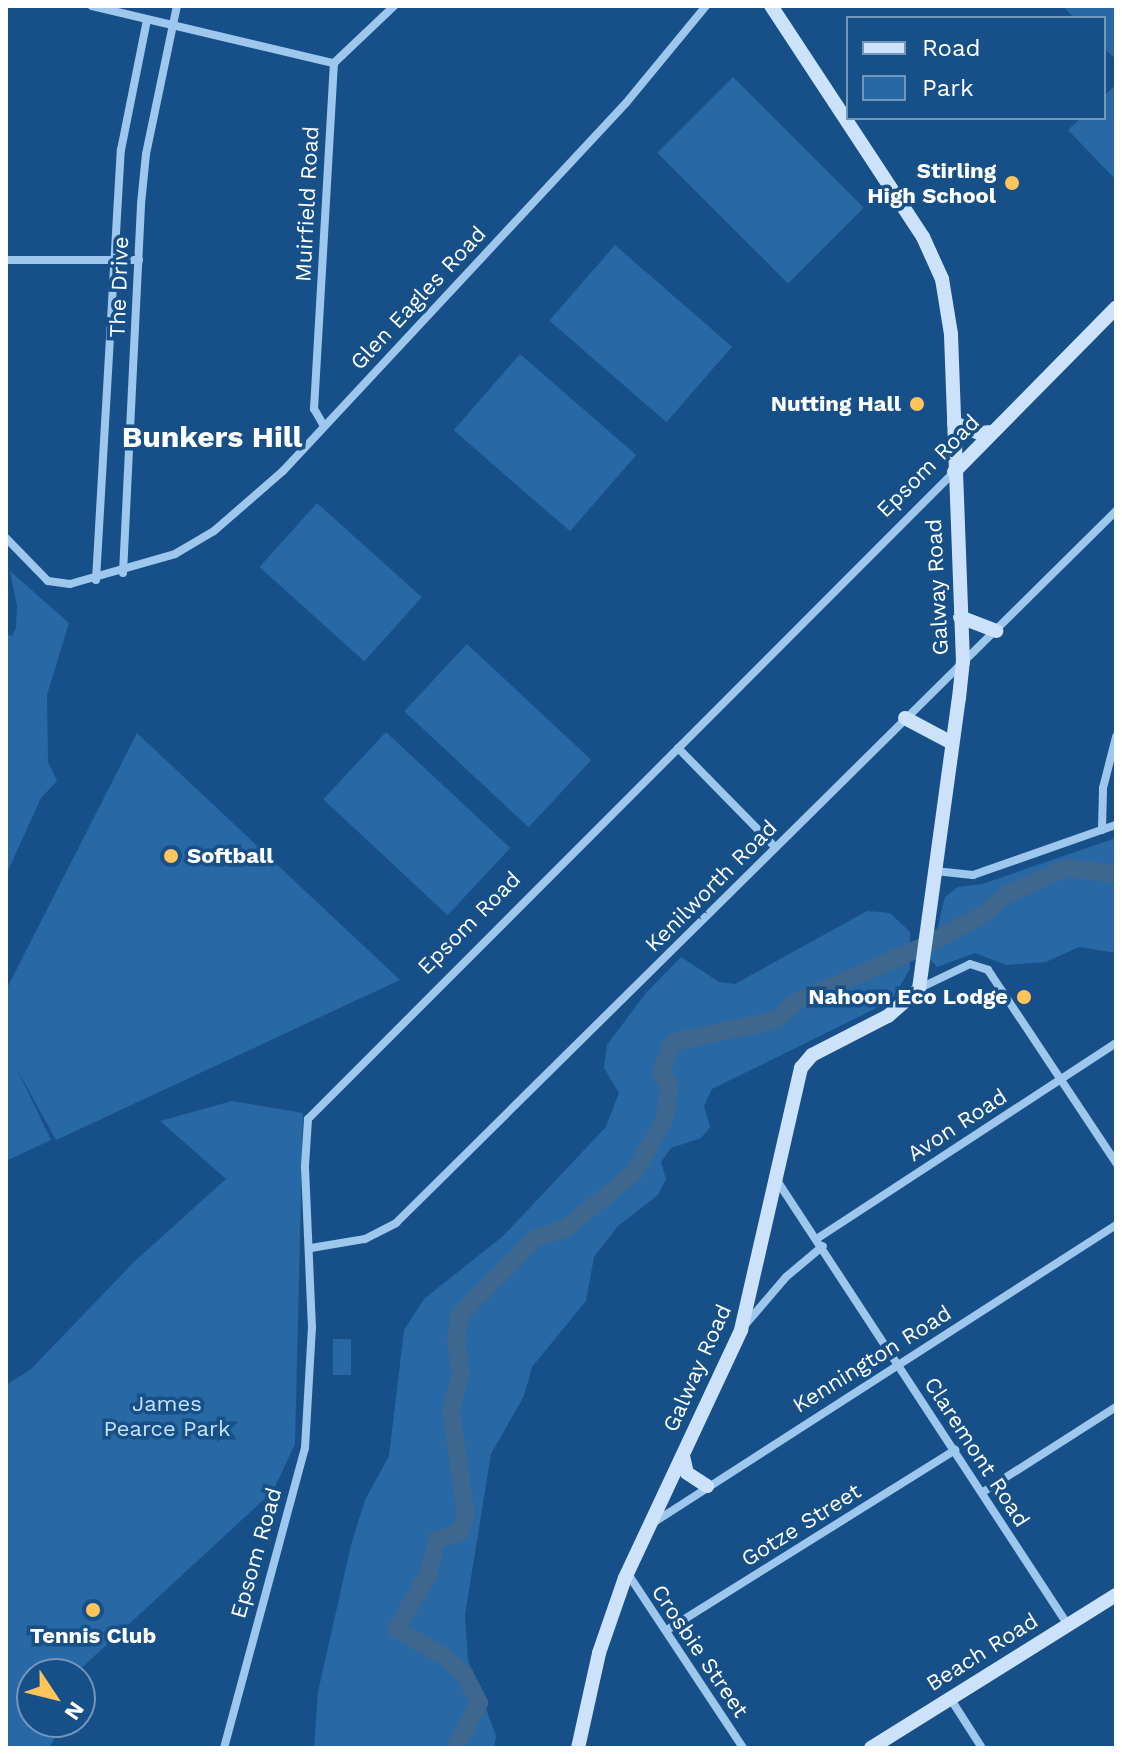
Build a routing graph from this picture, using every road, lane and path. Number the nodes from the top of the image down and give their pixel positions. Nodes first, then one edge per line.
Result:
1 (92, 6) edge
2 (177, 6) edge
3 (394, 6) edge
4 (706, 6) edge
5 (771, 6) edge
6 (147, 20) junction
7 (171, 25) junction
8 (334, 63) junction
9 (113, 259) junction
10 (6, 260) edge
11 (139, 260) junction
12 (1116, 308) edge
13 (954, 423) junction
14 (324, 426) junction
15 (992, 432) junction
16 (954, 472) junction
17 (1116, 511) edge
18 (6, 538) edge
19 (123, 573) junction
20 (96, 580) junction
21 (960, 617) junction
22 (996, 631) junction
23 (963, 662) junction
24 (905, 718) junction
25 (1116, 737) edge
26 (952, 743) junction
27 (678, 748) junction
28 (1116, 825) edge
29 (1102, 830) junction
30 (775, 847) junction
31 (935, 871) junction
32 (919, 989) junction
33 (1116, 1043) edge
34 (1060, 1079) junction
35 (1116, 1163) edge
36 (776, 1178) junction
37 (1116, 1225) edge
38 (820, 1242) junction
39 (311, 1248) junction
40 (741, 1330) junction
41 (899, 1364) junction
42 (1116, 1407) edge
43 (955, 1450) junction
44 (683, 1455) junction
45 (707, 1486) junction
46 (983, 1492) junction
47 (650, 1526) junction
48 (627, 1573) junction
49 (1116, 1595) edge
50 (1068, 1625) junction
51 (667, 1630) junction
52 (950, 1698) junction
53 (224, 1748) edge
54 (578, 1748) edge
55 (743, 1748) edge
56 (871, 1748) edge
57 (982, 1748) edge

1 - 6 street
2 - 7 street, The Drive
3 - 8 street
4 - 14 street, Glen Eagles Road
5 - 13 street, Galway Road
6 - 7 street
6 - 9 street, The Drive
7 - 8 street
7 - 11 street, The Drive
8 - 14 street, Muirfield Road
9 - 10 street
9 - 11 street
9 - 20 street, The Drive
11 - 19 street, The Drive
12 - 15 street, Epsom Road
13 - 15 street
13 - 16 street, Galway Road
14 - 19 street, Glen Eagles Road
15 - 16 street, Epsom Road
16 - 21 street, Galway Road
16 - 27 street, Epsom Road
17 - 22 street, Kenilworth Road
18 - 20 street, Glen Eagles Road
19 - 20 street, Glen Eagles Road
21 - 22 street
21 - 23 street, Galway Road
22 - 23 street, Kenilworth Road
23 - 24 street, Kenilworth Road
23 - 26 street, Galway Road
24 - 26 street
24 - 30 street, Kenilworth Road
25 - 29 street
26 - 31 street, Galway Road
27 - 30 street
27 - 39 street, Epsom Road
28 - 29 street
29 - 31 street
30 - 39 street, Kenilworth Road
31 - 32 street, Galway Road
32 - 34 street
32 - 36 street, Galway Road
33 - 34 street, Avon Road
34 - 35 street
34 - 38 street, Avon Road
36 - 38 street, Claremont Road
36 - 40 street, Galway Road
37 - 41 street, Kennington Road
38 - 40 street, Avon Road
38 - 41 street, Claremont Road
39 - 53 street, Epsom Road
40 - 44 street, Galway Road
41 - 43 street, Claremont Road
41 - 45 street, Kennington Road
42 - 46 street
43 - 46 street, Claremont Road
43 - 51 street, Gotze Street
44 - 45 street
44 - 47 street, Galway Road
45 - 47 street, Kennington Road
46 - 50 street, Claremont Road
47 - 48 street, Galway Road
48 - 51 street, Crosbie Street
48 - 54 street, Galway Road
49 - 50 street, Beach Road
50 - 52 street, Beach Road
51 - 55 street, Crosbie Street
52 - 56 street, Beach Road
52 - 57 street

